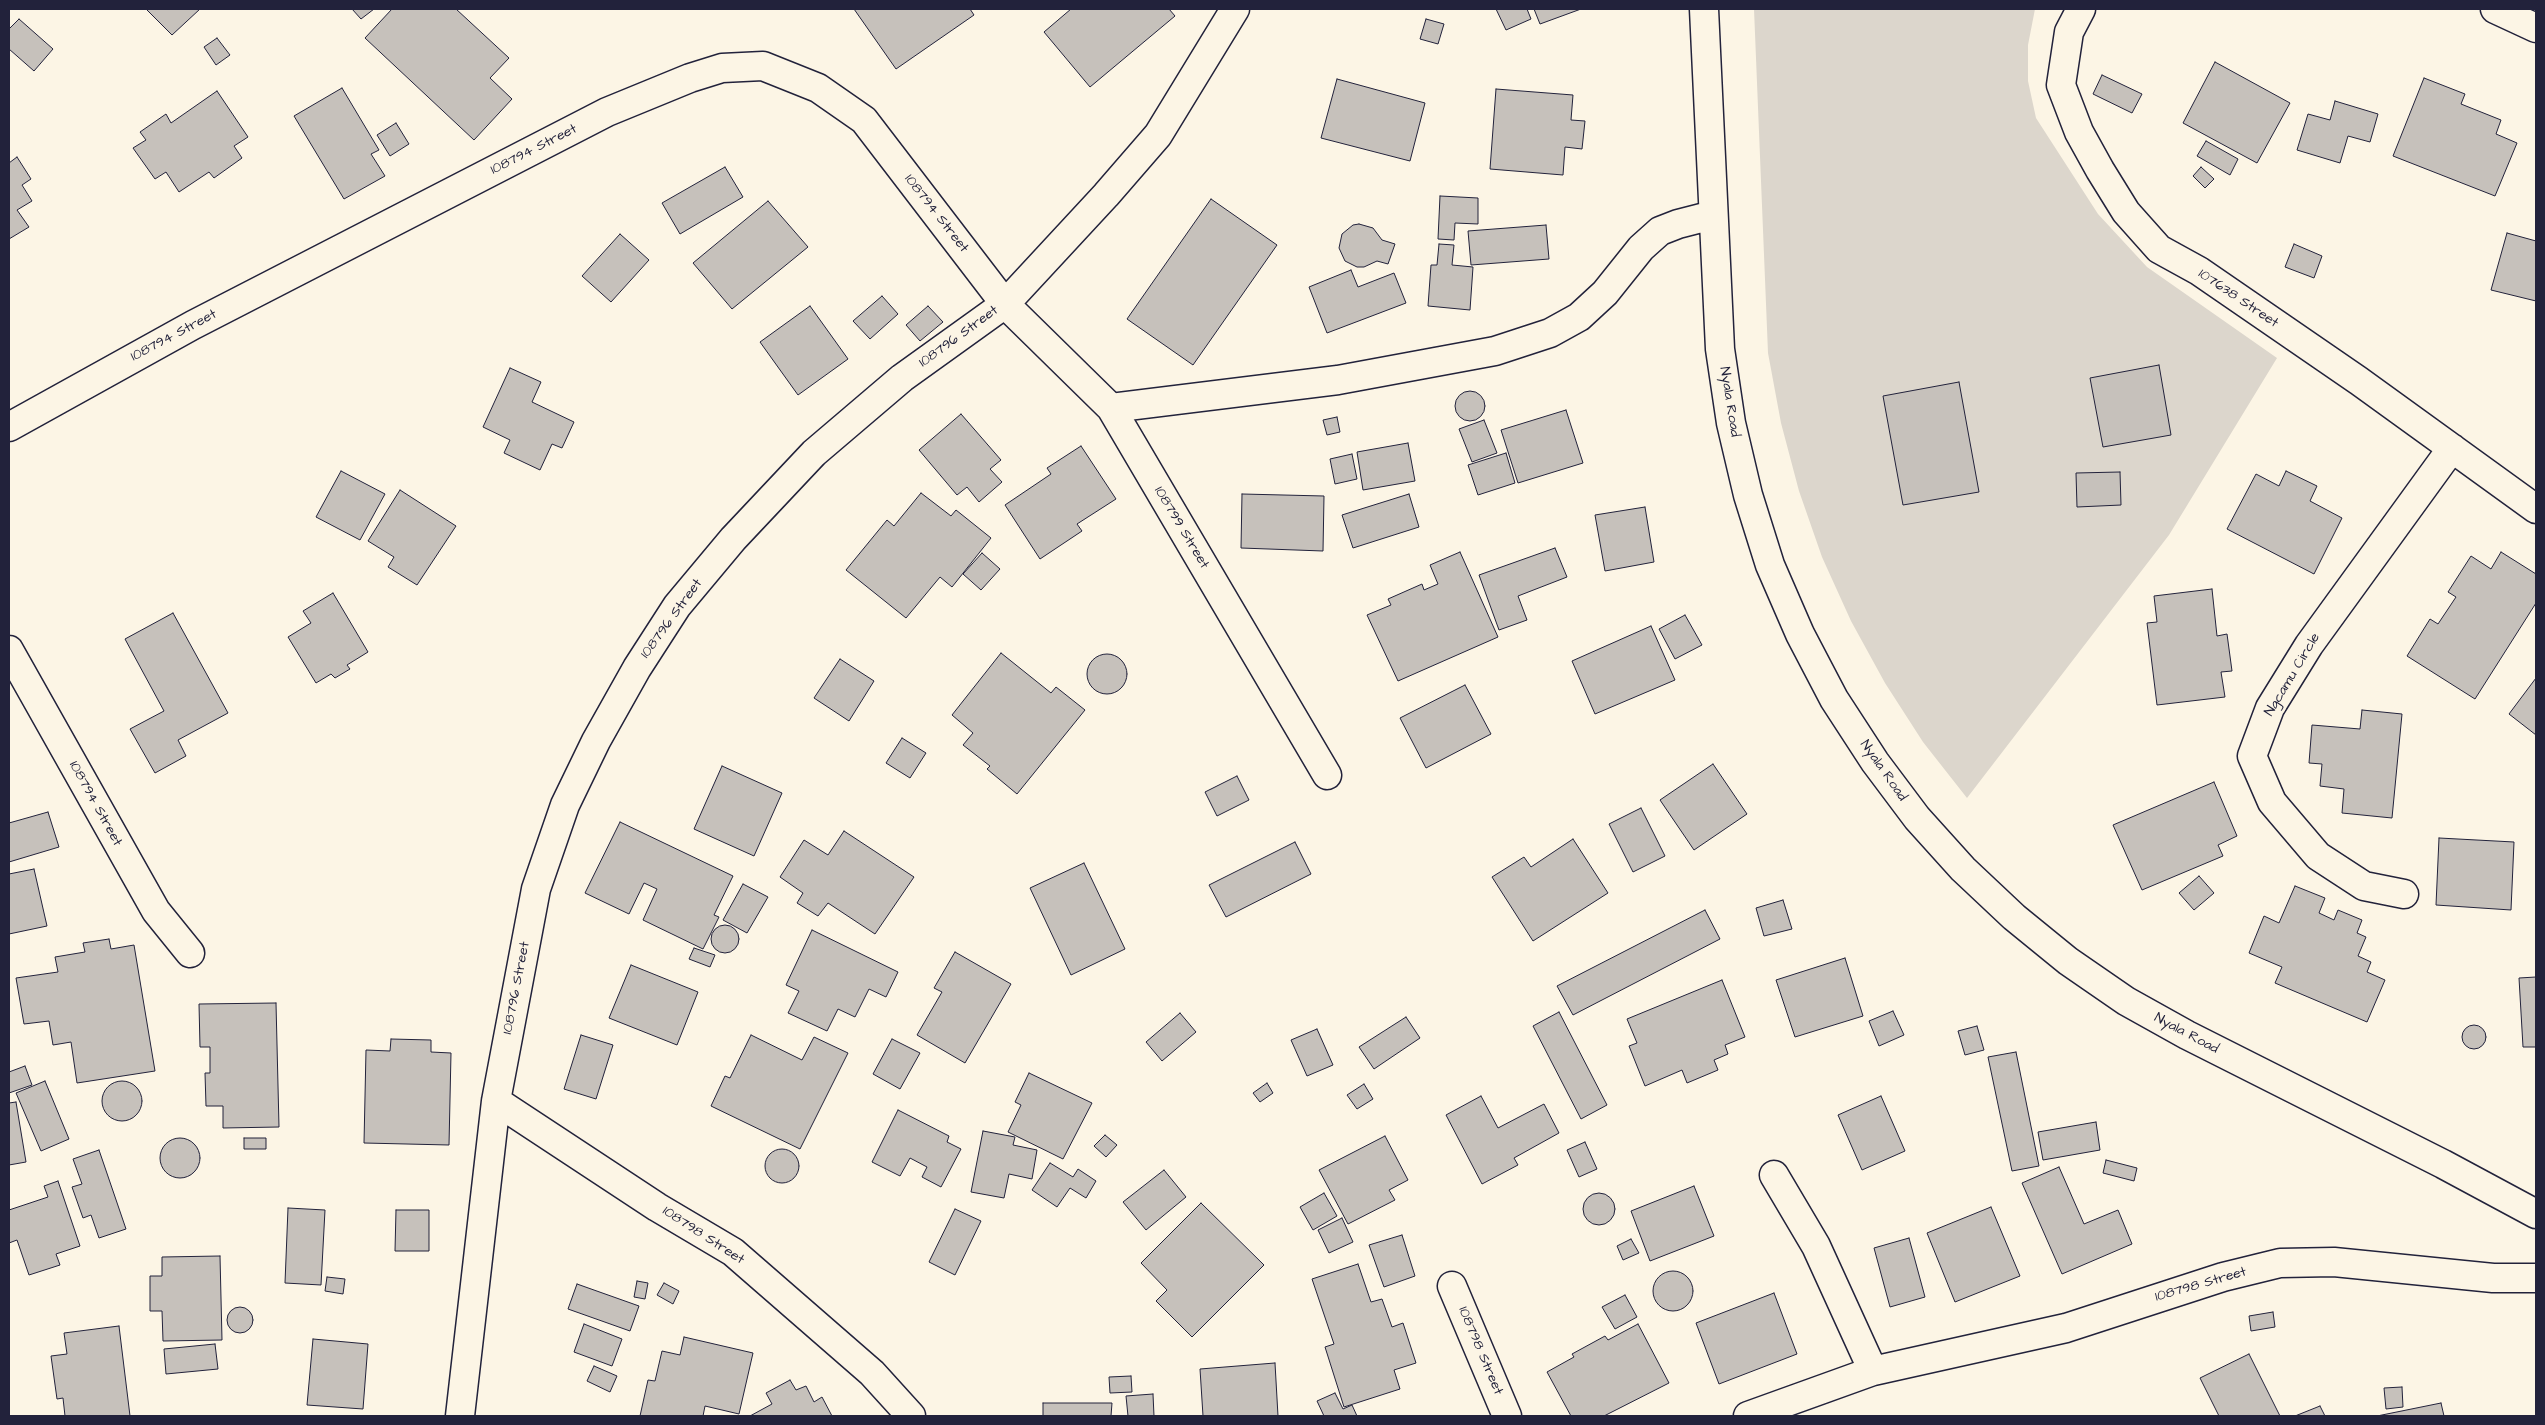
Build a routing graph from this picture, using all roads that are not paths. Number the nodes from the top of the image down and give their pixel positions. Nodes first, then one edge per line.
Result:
1 (1234, 9) edge
2 (1704, 9) edge
3 (2081, 9) edge
4 (2495, 9) edge
5 (2536, 28) edge
6 (1713, 215) junction
7 (1005, 304) junction
8 (1111, 408) junction
9 (9, 427) edge
10 (2452, 448) junction
11 (2536, 509) edge
12 (9, 650) edge
13 (1327, 775) dead end
14 (2404, 894) dead end
15 (190, 953) dead end
16 (496, 1101) junction
17 (1774, 1175) dead end
18 (2536, 1214) edge
19 (2536, 1278) edge
20 (1452, 1286) dead end
21 (1873, 1371) junction
22 (460, 1416) edge
23 (911, 1416) edge
24 (1507, 1416) edge
25 (1748, 1416) edge

1 - 7 street, 108796 Street
2 - 6 street, Nyala Road
3 - 10 street, 107638 Street
4 - 5 street
6 - 8 street
6 - 18 street, Nyala Road
7 - 8 street, 108799 Street
7 - 9 street, 108794 Street
7 - 16 street, 108796 Street
8 - 13 street, 108799 Street
10 - 11 street, 107638 Street
10 - 14 street, Ngcamu Circle
12 - 15 street, 108794 Street
16 - 22 street, 108796 Street
16 - 23 street, 108798 Street
17 - 21 street
19 - 21 street, 108798 Street
20 - 24 street, 108798 Street
21 - 25 street, 108798 Street

